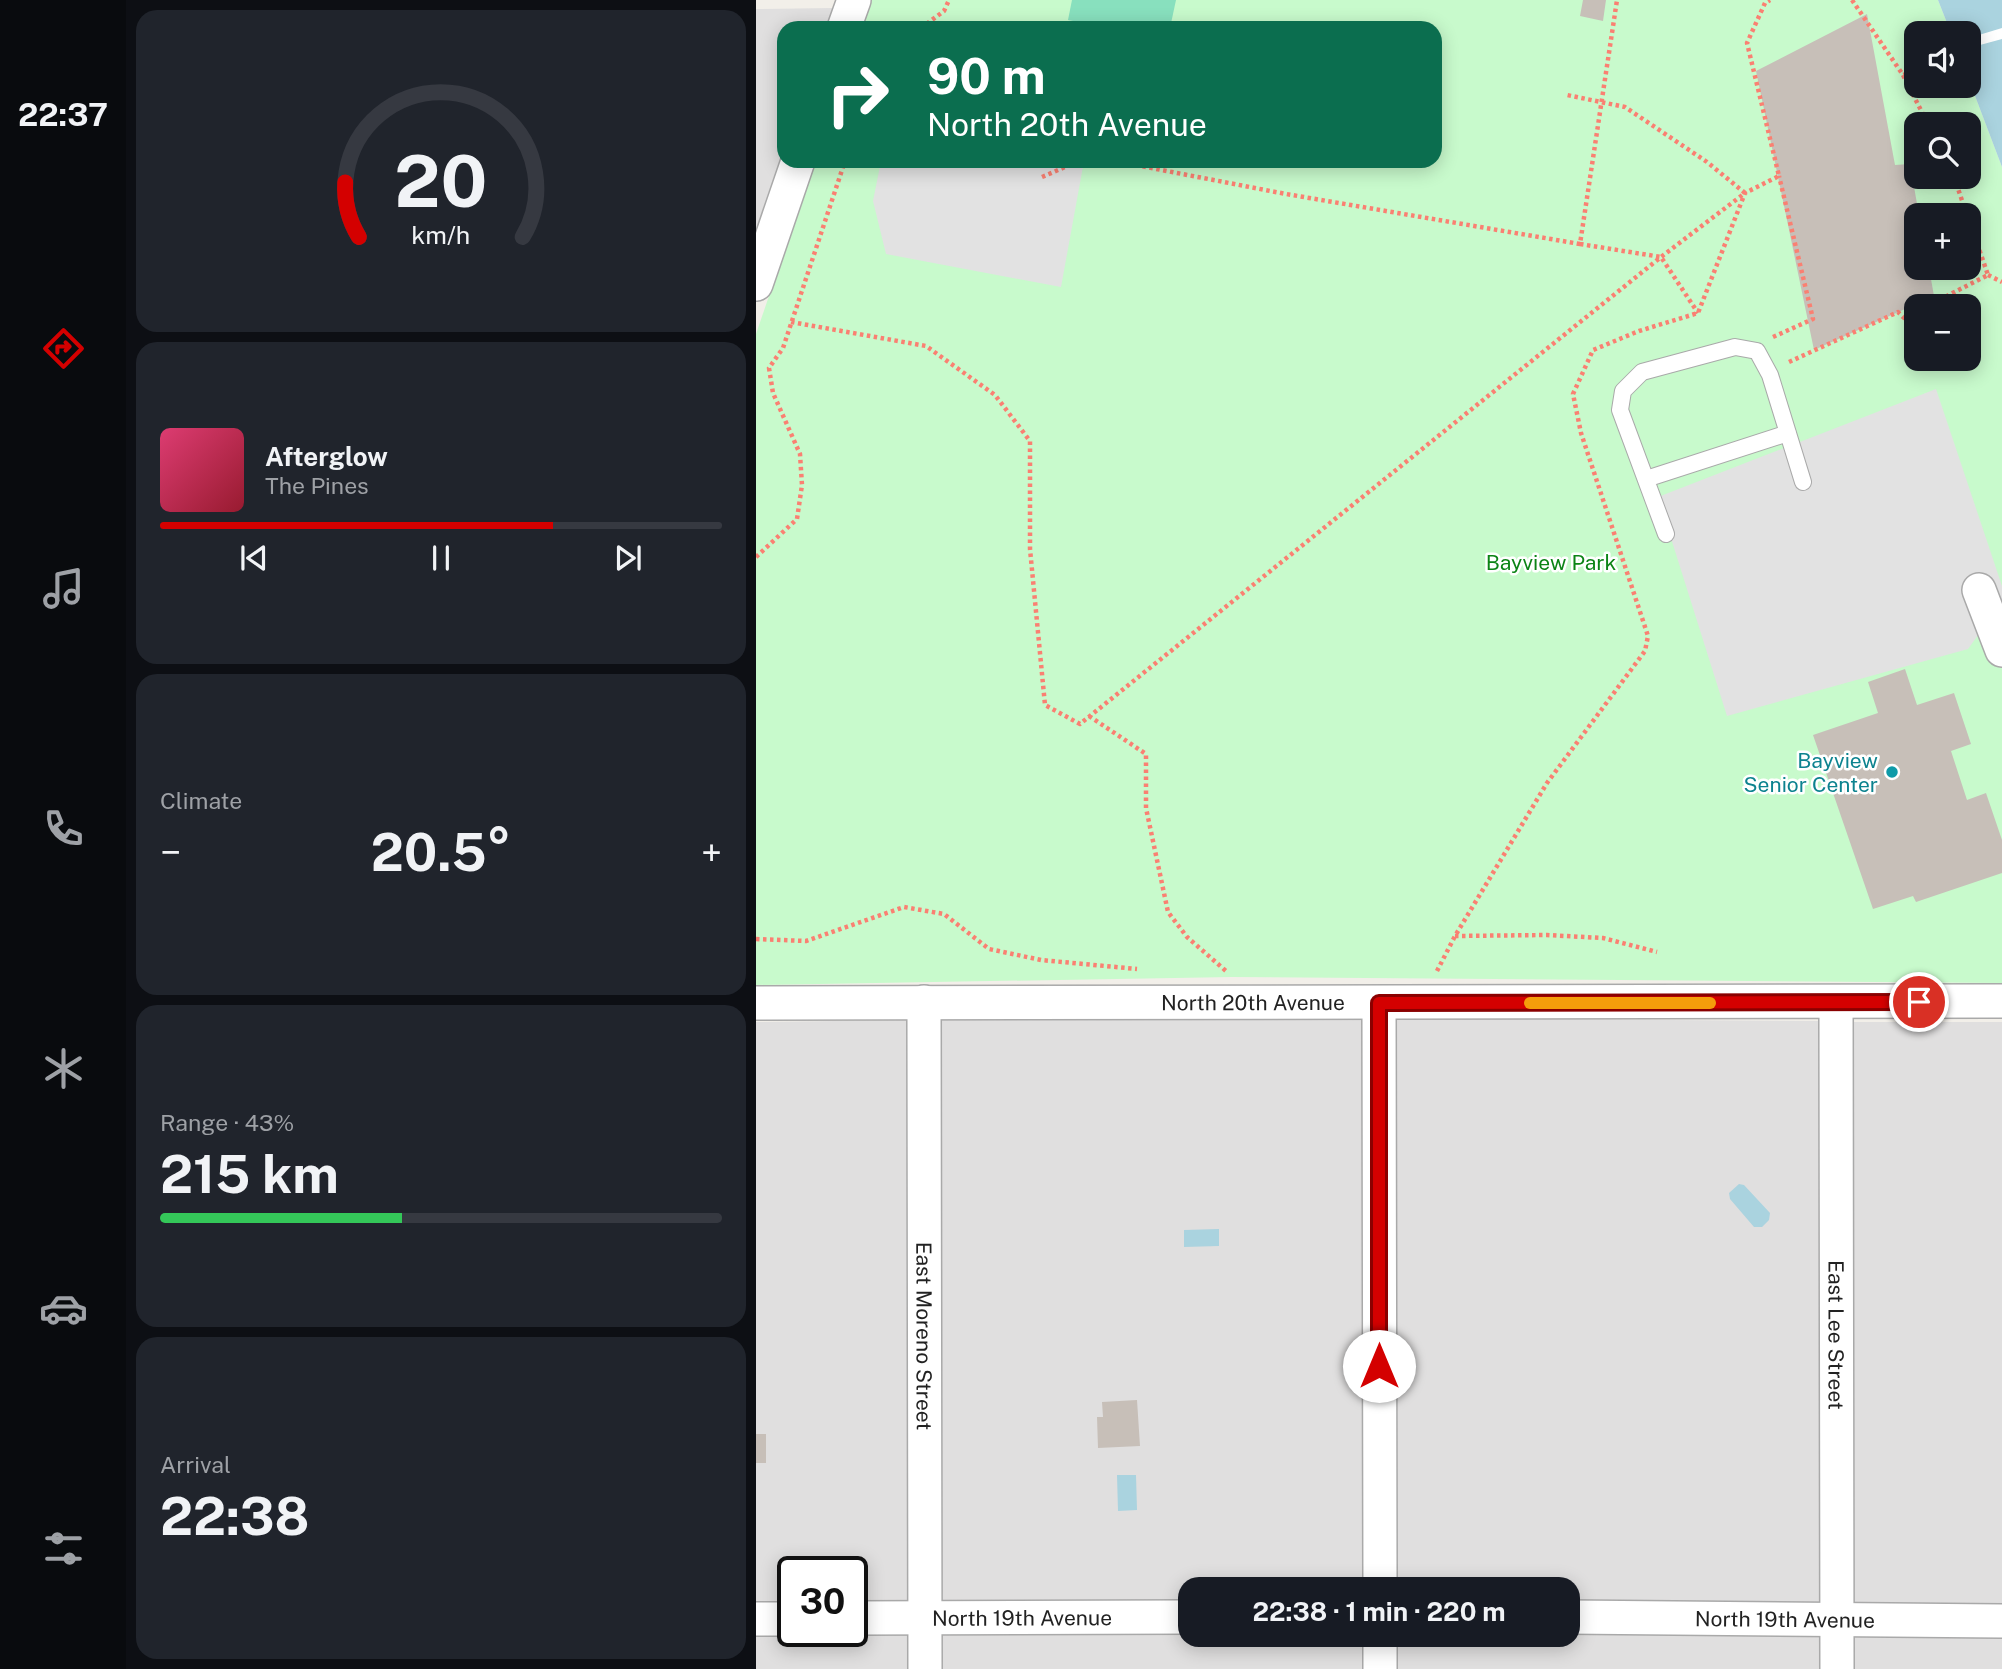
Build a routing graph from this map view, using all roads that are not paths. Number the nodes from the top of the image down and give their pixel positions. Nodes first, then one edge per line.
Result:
1 (854, 0) edge
2 (846, 21) edge
3 (796, 168) edge
4 (756, 284) edge
5 (1788, 433) junction
6 (1646, 479) junction
7 (1803, 482) dead end
8 (1666, 534) dead end
9 (1979, 590) dead end
10 (2002, 650) edge
11 (2002, 1001) edge
12 (924, 1002) junction
13 (756, 1003) edge
14 (1379, 1003) junction
15 (1836, 1003) junction
16 (1380, 1577) edge
17 (1178, 1617) edge
18 (1580, 1617) edge
19 (868, 1618) edge
20 (925, 1618) junction
21 (1837, 1618) junction
22 (756, 1619) edge
23 (777, 1619) edge
24 (2002, 1621) edge
25 (1380, 1647) edge
26 (925, 1669) edge
27 (1380, 1669) edge
28 (1837, 1669) edge

1 - 2 street
3 - 4 street
5 - 6 lane
5 - 6 lane
5 - 7 lane
6 - 8 lane
9 - 10 street
11 - 15 street, North 20th Avenue
12 - 13 street, North 20th Avenue
12 - 14 street, North 20th Avenue
12 - 20 street, East Moreno Street
14 - 15 street, North 20th Avenue
14 - 16 street
15 - 21 street, East Lee Street
17 - 20 street, North 19th Avenue
18 - 21 street, North 19th Avenue
19 - 20 street, North 19th Avenue
20 - 26 street, East Moreno Street
21 - 24 street, North 19th Avenue
21 - 28 street, East Lee Street
22 - 23 street
25 - 27 street

